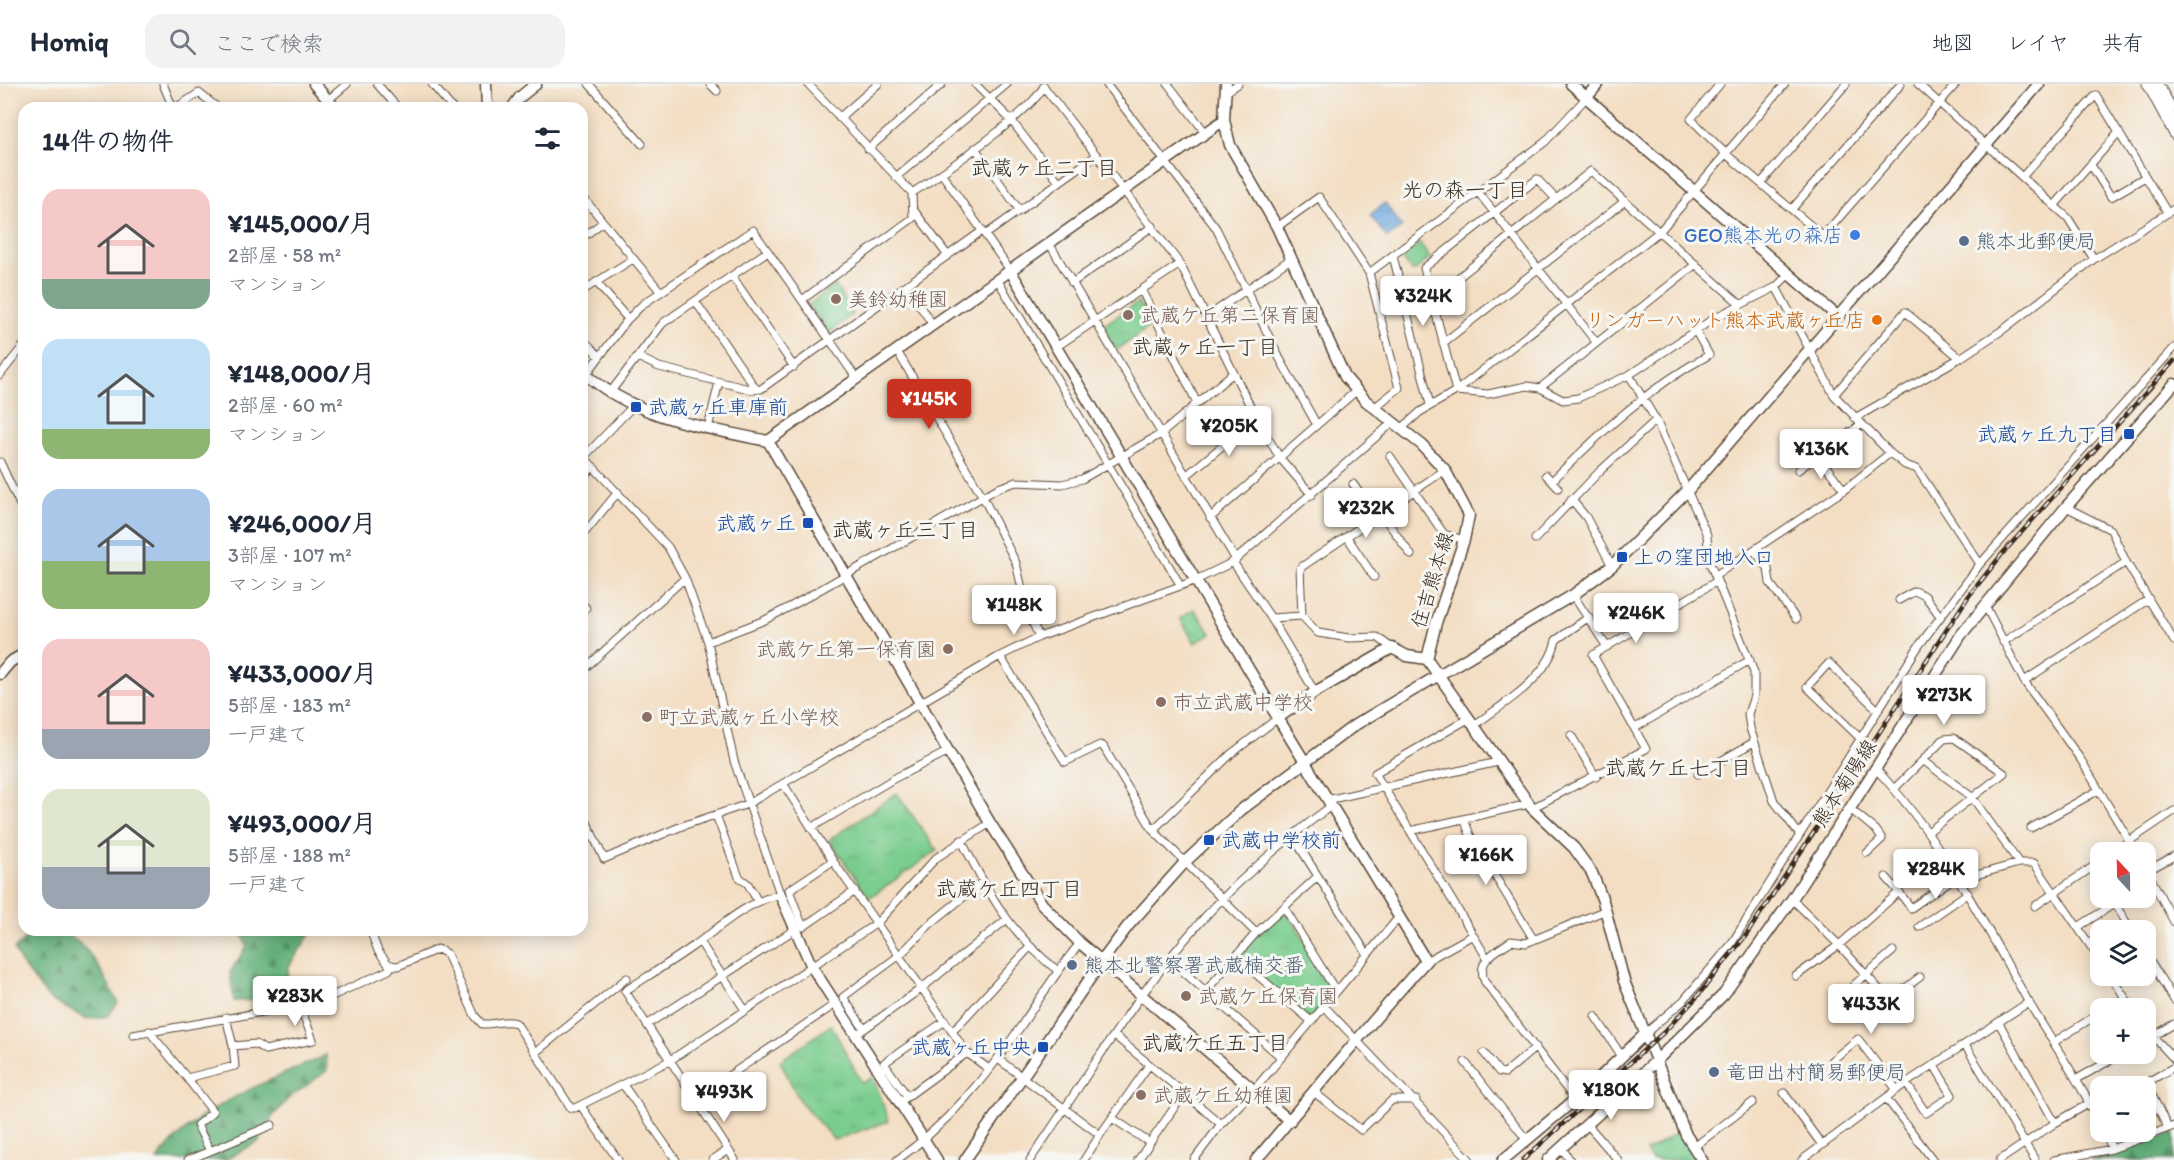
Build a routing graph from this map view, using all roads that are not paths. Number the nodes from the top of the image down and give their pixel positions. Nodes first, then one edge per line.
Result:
1 (164, 84) edge
2 (314, 84) edge
3 (347, 84) edge
4 (377, 84) edge
5 (432, 84) edge
6 (486, 84) edge
7 (536, 84) edge
8 (589, 84) edge
9 (710, 84) edge
10 (808, 84) edge
11 (878, 84) edge
12 (942, 84) edge
13 (975, 84) edge
14 (1007, 84) edge
15 (1106, 84) edge
16 (1168, 84) edge
17 (1238, 84) edge
18 (1571, 84) edge
19 (1598, 84) edge
20 (1720, 84) edge
21 (1785, 84) edge
22 (1846, 84) edge
23 (1901, 84) edge
24 (1918, 84) edge
25 (1956, 84) edge
26 (2039, 84) edge
27 (2146, 84) edge
28 (2151, 84) edge
29 (2159, 84) edge
30 (1044, 85) edge
31 (1226, 88) edge
32 (717, 91) dead end
33 (1586, 98) junction
34 (990, 99) junction
35 (171, 102) edge
36 (185, 102) edge
37 (210, 102) edge
38 (330, 102) edge
39 (334, 102) edge
40 (393, 102) edge
41 (447, 102) edge
42 (487, 102) edge
43 (518, 102) edge
44 (1940, 103) junction
45 (2174, 110) edge
46 (839, 118) junction
47 (1011, 120) junction
48 (1224, 120) junction
49 (2174, 123) edge
50 (1205, 132) junction
51 (2119, 132) junction
52 (2174, 136) edge
53 (642, 144) dead end
54 (1986, 146) junction
55 (975, 148) junction
56 (868, 149) junction
57 (1726, 154) junction
58 (1097, 155) junction
59 (1166, 161) junction
60 (2091, 165) junction
61 (942, 174) junction
62 (896, 177) junction
63 (2022, 177) junction
64 (2145, 177) junction
65 (1059, 182) junction
66 (1761, 183) junction
67 (1125, 189) junction
68 (1478, 192) junction
69 (1692, 192) junction
70 (912, 193) junction
71 (1556, 198) junction
72 (1625, 201) junction
73 (588, 203) edge
74 (2054, 206) junction
75 (911, 207) junction
76 (1792, 209) junction
77 (2171, 210) edge
78 (1020, 211) junction
79 (1494, 215) junction
80 (603, 222) junction
81 (1153, 226) junction
82 (1277, 227) junction
83 (1660, 231) junction
84 (588, 233) edge
85 (984, 233) junction
86 (1509, 235) junction
87 (1049, 243) junction
88 (768, 251) junction
89 (948, 256) junction
90 (1392, 256) junction
91 (1292, 258) junction
92 (633, 259) junction
93 (2094, 259) junction
94 (1180, 264) junction
95 (1696, 264) junction
96 (1010, 270) junction
97 (1538, 270) junction
98 (1369, 273) junction
99 (1788, 275) junction
100 (732, 276) junction
101 (997, 279) junction
102 (596, 282) junction
103 (1072, 284) junction
104 (906, 286) junction
105 (588, 287) edge
106 (1776, 287) junction
107 (1247, 290) junction
108 (660, 291) junction
109 (1142, 291) junction
110 (1433, 298) junction
111 (802, 300) junction
112 (695, 301) junction
113 (1740, 304) junction
114 (1568, 305) junction
115 (1837, 316) junction
116 (1207, 317) junction
117 (628, 319) junction
118 (1096, 322) junction
119 (933, 324) junction
120 (1695, 330) junction
121 (830, 341) junction
122 (1596, 342) junction
123 (1443, 343) junction
124 (588, 344) edge
125 (1056, 347) junction
126 (2174, 348) edge
127 (897, 351) junction
128 (1808, 351) junction
129 (18, 352) edge
130 (599, 356) junction
131 (638, 357) junction
132 (1960, 358) junction
133 (794, 367) junction
134 (588, 368) edge
135 (1233, 373) junction
136 (0, 375) edge
137 (1629, 375) junction
138 (588, 376) edge
139 (857, 379) junction
140 (719, 382) junction
141 (2174, 384) edge
142 (1540, 388) junction
143 (756, 390) junction
144 (1356, 391) junction
145 (1456, 391) junction
146 (609, 394) junction
147 (1834, 395) junction
148 (1643, 398) junction
149 (1197, 403) junction
150 (1430, 405) junction
151 (633, 406) junction
152 (1374, 408) junction
153 (1256, 418) junction
154 (1855, 418) junction
155 (1656, 420) junction
156 (1862, 424) junction
157 (1317, 425) junction
158 (1396, 426) junction
159 (708, 428) junction
160 (1161, 434) junction
161 (768, 441) junction
162 (588, 453) edge
163 (1890, 453) junction
164 (1390, 456) dead end
165 (1818, 456) junction
166 (1121, 458) junction
167 (1280, 458) junction
168 (588, 461) edge
169 (0, 462) edge
170 (1110, 465) junction
171 (593, 466) junction
172 (1445, 470) junction
173 (1798, 470) dead end
174 (588, 472) edge
175 (1546, 475) dead end
176 (1186, 476) junction
177 (1552, 481) junction
178 (1353, 484) dead end
179 (1558, 488) dead end
180 (1689, 489) junction
181 (1416, 490) junction
182 (1844, 490) junction
183 (618, 492) junction
184 (1312, 495) junction
185 (983, 497) junction
186 (1571, 499) junction
187 (18, 500) edge
188 (2066, 507) junction
189 (1379, 515) junction
190 (1210, 518) junction
191 (588, 529) edge
192 (1347, 537) junction
193 (1535, 539) dead end
194 (1464, 540) junction
195 (1754, 550) junction
196 (1411, 555) dead end
197 (1234, 561) junction
198 (2126, 562) junction
199 (1980, 564) junction
200 (1612, 566) junction
201 (845, 575) junction
202 (1374, 577) dead end
203 (685, 578) junction
204 (1716, 578) junction
205 (1178, 581) dead end
206 (1194, 581) junction
207 (1573, 595) junction
208 (2149, 599) junction
209 (1899, 600) dead end
210 (1985, 606) junction
211 (1302, 616) junction
212 (1940, 616) junction
213 (1589, 617) junction
214 (1271, 618) junction
215 (1796, 619) dead end
216 (1039, 637) junction
217 (2174, 641) edge
218 (708, 642) junction
219 (2003, 642) junction
220 (1607, 646) junction
221 (1392, 648) junction
222 (1000, 656) junction
223 (18, 657) edge
224 (1427, 659) junction
225 (1750, 660) junction
226 (588, 666) edge
227 (0, 674) edge
228 (1437, 675) junction
229 (2024, 681) junction
230 (1315, 692) junction
231 (921, 704) junction
232 (1878, 710) junction
233 (1278, 718) junction
234 (1471, 723) junction
235 (1635, 728) junction
236 (1571, 735) dead end
237 (1860, 738) junction
238 (1755, 742) junction
239 (949, 751) junction
240 (1924, 760) junction
241 (1304, 761) junction
242 (1498, 762) junction
243 (1875, 768) junction
244 (1698, 774) dead end
245 (1596, 777) junction
246 (784, 785) junction
247 (1383, 788) junction
248 (1895, 788) junction
249 (2100, 790) junction
250 (1972, 797) junction
251 (1329, 803) junction
252 (748, 804) junction
253 (1530, 806) junction
254 (1849, 808) junction
255 (2174, 811) edge
256 (716, 815) junction
257 (1464, 819) junction
258 (990, 823) junction
259 (588, 825) edge
260 (811, 828) junction
261 (2031, 828) dead end
262 (1153, 830) junction
263 (1410, 831) junction
264 (1928, 832) junction
265 (1799, 834) junction
266 (1292, 835) junction
267 (961, 840) junction
268 (2130, 840) junction
269 (2127, 842) edge
270 (1867, 853) dead end
271 (2174, 856) edge
272 (832, 861) junction
273 (1186, 861) junction
274 (2019, 863) junction
275 (2156, 864) edge
276 (2090, 869) edge
277 (1318, 876) junction
278 (1957, 876) junction
279 (1886, 877) dead end
280 (982, 882) junction
281 (855, 891) junction
282 (1899, 892) junction
283 (1968, 893) junction
284 (2055, 893) junction
285 (780, 894) junction
286 (2156, 894) edge
287 (1223, 898) junction
288 (1792, 898) junction
289 (757, 900) junction
290 (2035, 906) dead end
291 (1284, 907) junction
292 (2109, 908) edge
293 (1606, 910) junction
294 (1399, 917) junction
295 (1007, 919) junction
296 (2174, 922) edge
297 (877, 923) junction
298 (1919, 927) dead end
299 (2079, 927) junction
300 (795, 930) junction
301 (1256, 933) junction
302 (1473, 935) junction
303 (373, 936) edge
304 (1534, 940) junction
305 (700, 942) junction
306 (1080, 943) junction
307 (2090, 944) edge
308 (1839, 945) junction
309 (1029, 948) junction
310 (1893, 951) dead end
311 (1368, 954) junction
312 (900, 955) junction
313 (1235, 957) junction
314 (1487, 958) junction
315 (1170, 960) junction
316 (1102, 961) junction
317 (1426, 961) junction
318 (392, 965) junction
319 (812, 967) junction
320 (1057, 970) junction
321 (2156, 971) edge
322 (1866, 974) junction
323 (723, 976) junction
324 (1796, 976) dead end
325 (1920, 977) dead end
326 (627, 978) dead end
327 (1853, 986) dead end
328 (2117, 986) edge
329 (922, 988) junction
330 (1336, 991) junction
331 (1205, 992) junction
332 (1142, 996) junction
333 (2125, 998) edge
334 (1889, 1000) junction
335 (2174, 1000) edge
336 (2029, 1002) junction
337 (300, 1004) junction
338 (834, 1005) junction
339 (1324, 1006) junction
340 (745, 1010) junction
341 (1872, 1013) dead end
342 (1595, 1016) dead end
343 (226, 1017) junction
344 (2090, 1019) edge
345 (945, 1021) junction
346 (1311, 1021) junction
347 (1998, 1023) junction
348 (648, 1024) junction
349 (2174, 1024) edge
350 (149, 1031) junction
351 (952, 1031) junction
352 (860, 1032) junction
353 (1647, 1032) junction
354 (2156, 1034) edge
355 (133, 1035) dead end
356 (1115, 1036) junction
357 (1356, 1038) junction
358 (2054, 1042) junction
359 (1965, 1045) junction
360 (2156, 1045) edge
361 (232, 1046) junction
362 (1536, 1047) junction
363 (536, 1052) junction
364 (967, 1053) junction
365 (1484, 1053) dead end
366 (1621, 1055) junction
367 (1281, 1056) junction
368 (998, 1059) junction
369 (2174, 1059) edge
370 (1656, 1061) junction
371 (1831, 1061) dead end
372 (669, 1062) junction
373 (1465, 1062) dead end
374 (2104, 1064) edge
375 (1149, 1065) junction
376 (1934, 1065) junction
377 (2174, 1067) edge
378 (989, 1069) junction
379 (1022, 1077) junction
380 (187, 1078) junction
381 (2077, 1079) junction
382 (1906, 1083) junction
383 (624, 1086) junction
384 (1254, 1090) junction
385 (1897, 1090) junction
386 (1314, 1092) junction
387 (1784, 1093) dead end
388 (1183, 1095) junction
389 (1886, 1098) junction
390 (903, 1099) junction
391 (693, 1100) junction
392 (1416, 1100) junction
393 (1575, 1100) junction
394 (1753, 1102) dead end
395 (2090, 1103) joint
396 (581, 1106) junction
397 (1065, 1109) junction
398 (1112, 1118) junction
399 (1290, 1121) junction
400 (2055, 1123) junction
401 (1221, 1124) junction
402 (1587, 1124) junction
403 (272, 1125) dead end
404 (2171, 1127) edge
405 (1100, 1136) junction
406 (1526, 1139) junction
407 (924, 1140) junction
408 (2024, 1142) junction
409 (2109, 1142) edge
410 (1150, 1143) junction
411 (1822, 1145) junction
412 (1561, 1147) junction
413 (1694, 1147) junction
414 (2112, 1149) junction
415 (210, 1150) junction
416 (728, 1150) junction
417 (188, 1160) edge
418 (618, 1160) edge
419 (676, 1160) edge
420 (712, 1160) edge
421 (735, 1160) edge
422 (897, 1160) edge
423 (937, 1160) edge
424 (965, 1160) edge
425 (1030, 1160) edge
426 (1084, 1160) edge
427 (1138, 1160) edge
428 (1194, 1160) edge
429 (1256, 1160) edge
430 (1470, 1160) edge
431 (1503, 1160) edge
432 (1548, 1160) edge
433 (1570, 1160) edge
434 (1618, 1160) edge
435 (1702, 1160) edge
436 (1802, 1160) edge
437 (1934, 1160) edge
438 (2000, 1160) edge
439 (2035, 1160) edge
440 (2054, 1160) edge

1 - 35 street
2 - 38 street
3 - 39 street
4 - 40 street
5 - 41 street
6 - 42 street
7 - 43 street
8 - 53 street
9 - 32 street
10 - 46 street
11 - 46 street
12 - 56 street
13 - 34 street
14 - 34 street
15 - 59 street
16 - 50 street
17 - 31 street
18 - 33 street
19 - 33 street
20 - 57 street
21 - 57 street
22 - 66 street
23 - 76 street
24 - 44 street
25 - 44 street
26 - 54 street
27 - 52 street
28 - 49 street
29 - 45 street
30 - 47 street
30 - 58 street
31 - 48 street, 住吉熊本線
33 - 68 street
33 - 69 street
34 - 47 street
34 - 62 street
36 - 37 street
44 - 54 street
44 - 76 street
46 - 56 street
47 - 55 street
47 - 65 street
48 - 50 street
48 - 82 street, 住吉熊本線
50 - 59 street
51 - 60 street
51 - 63 street
51 - 64 street
54 - 63 street
54 - 115 street
55 - 61 street
55 - 78 street
56 - 62 street
57 - 66 street
57 - 69 street
58 - 65 street
58 - 67 street
59 - 67 street
59 - 107 street
60 - 64 street
60 - 74 street
61 - 70 street
61 - 85 street
62 - 70 street
63 - 74 street
64 - 77 street
65 - 78 street
66 - 76 street
67 - 81 street
67 - 87 street
68 - 79 street
68 - 90 street
69 - 83 street
69 - 99 street
70 - 75 street
71 - 72 street
71 - 79 street
71 - 86 street
72 - 83 street
72 - 97 street
73 - 80 street
74 - 93 street
75 - 89 street
75 - 111 street
77 - 93 street
78 - 85 street
79 - 86 street
79 - 110 street
80 - 84 street
80 - 92 street
81 - 94 street
81 - 103 street
82 - 91 street, 住吉熊本線
82 - 98 street
83 - 95 street
83 - 114 street
85 - 89 street
85 - 96 street
86 - 97 street
86 - 110 street
87 - 96 street
87 - 103 street
88 - 100 street
88 - 108 street
88 - 111 street
89 - 104 street
90 - 98 street
90 - 150 street
91 - 107 street
91 - 144 street, 住吉熊本線
92 - 102 street
92 - 108 street
93 - 132 street
94 - 109 street
94 - 116 street
95 - 113 street
95 - 122 street
96 - 101 street
96 - 125 street
97 - 114 street
97 - 123 street
98 - 152 street
99 - 106 street
99 - 115 street
100 - 112 street
100 - 133 street
101 - 119 street
101 - 170 street
102 - 105 street
102 - 117 street
103 - 118 street
104 - 119 street
104 - 121 street
106 - 113 street
106 - 128 street
107 - 116 street
107 - 157 street
108 - 117 street
109 - 118 street
109 - 149 street
110 - 123 street
111 - 121 street
112 - 131 street
112 - 143 street
113 - 120 street
114 - 122 street
114 - 145 street
115 - 128 street
116 - 135 street
117 - 130 street
118 - 125 street
118 - 160 street
119 - 127 street
120 - 137 street
120 - 148 street
121 - 133 street
121 - 139 street
122 - 142 street
123 - 145 street
124 - 130 street
125 - 166 street
126 - 199 street
127 - 139 street
127 - 185 street
128 - 147 street
128 - 180 street
129 - 136 street
130 - 134 street
131 - 140 street
131 - 146 street
132 - 147 street
132 - 154 street
133 - 143 street
135 - 149 street
135 - 153 street
137 - 142 street
137 - 148 street
138 - 146 street
139 - 161 street
140 - 143 street
140 - 159 street
141 - 188 street, 熊本菊陽線
142 - 145 street
144 - 152 street, 住吉熊本線
144 - 157 street
145 - 150 street
146 - 151 street
147 - 154 street
148 - 155 street
148 - 177 street
149 - 160 street
150 - 158 street
151 - 159 street
151 - 162 street
152 - 158 street, 住吉熊本線
153 - 167 street
153 - 176 street
154 - 156 street
155 - 180 street
155 - 186 street
156 - 163 street
156 - 165 street
157 - 167 street
158 - 172 street, 住吉熊本線
158 - 184 street
159 - 161 street
160 - 166 street
160 - 176 street
161 - 201 street
163 - 182 street
163 - 199 street
164 - 181 street
165 - 173 street
165 - 182 street
166 - 170 street
166 - 206 street
167 - 184 street
167 - 190 street
168 - 171 street
169 - 187 street
170 - 185 street
170 - 205 street
171 - 174 street
171 - 183 street
172 - 181 street
172 - 194 street, 住吉熊本線
175 - 177 street
176 - 190 street
177 - 179 street
178 - 189 street
180 - 200 street
180 - 204 street
181 - 189 street
181 - 194 street
182 - 195 street
183 - 191 street
183 - 203 street
184 - 197 street
185 - 201 street
185 - 216 street
186 - 193 street
186 - 200 street
188 - 198 street
188 - 210 street, 熊本菊陽線
189 - 192 street
189 - 196 street
190 - 197 street
192 - 202 street
192 - 211 street
194 - 224 street, 住吉熊本線
195 - 204 street
195 - 215 street
197 - 206 street
197 - 214 street
198 - 208 street
198 - 219 street
199 - 212 street
200 - 207 street
201 - 218 street
201 - 231 street
203 - 218 street
203 - 226 street
204 - 220 street
204 - 225 street
206 - 216 street
206 - 233 street
207 - 213 street
207 - 228 street
208 - 217 street
208 - 229 street
209 - 212 street
210 - 219 street
210 - 243 street, 熊本菊陽線
211 - 214 street
211 - 221 street
212 - 232 street
213 - 220 street
213 - 234 street
214 - 230 street
216 - 222 street
218 - 252 street
219 - 229 street
220 - 235 street
221 - 224 street
221 - 230 street
222 - 231 street
222 - 262 street
223 - 227 street
224 - 228 street, 住吉熊本線
225 - 235 street
225 - 238 street
228 - 234 street, 住吉熊本線
228 - 241 street
229 - 249 street
230 - 233 street
231 - 239 street
231 - 246 street
232 - 237 street
232 - 237 street
233 - 241 street
233 - 262 street
234 - 242 street, 住吉熊本線
234 - 247 street
235 - 245 street
236 - 245 street
237 - 265 street
238 - 244 street
238 - 265 street
239 - 258 street
239 - 260 street
240 - 248 street
240 - 250 street
240 - 250 street
241 - 251 street
241 - 273 street
242 - 247 street
242 - 253 street, 住吉熊本線
243 - 248 street
243 - 254 street, 熊本菊陽線
245 - 253 street
246 - 252 street
246 - 260 street
247 - 251 street
247 - 263 street
248 - 264 street
249 - 261 street
249 - 268 street
250 - 264 street
250 - 274 street
251 - 266 street
251 - 294 street
252 - 256 street
252 - 285 street
253 - 257 street
253 - 293 street, 住吉熊本線
254 - 270 street
254 - 288 street, 熊本菊陽線
255 - 268 street
256 - 259 street
256 - 289 street
257 - 263 street
257 - 304 street
258 - 267 street
258 - 306 street
260 - 272 street
262 - 273 street
263 - 302 street
264 - 278 street
265 - 353 street
266 - 277 street
266 - 287 street
267 - 280 street
267 - 297 street
268 - 269 street
271 - 275 street
272 - 281 street
272 - 281 street
273 - 287 street
273 - 316 street
274 - 278 street
274 - 284 street
276 - 284 street
277 - 291 street
277 - 311 street
278 - 282 street
278 - 283 street
279 - 282 street
280 - 295 street
280 - 312 street
281 - 297 street
282 - 308 street
283 - 298 street
283 - 336 street
284 - 290 street
284 - 299 street
285 - 289 street
285 - 300 street
286 - 296 street
287 - 301 street
287 - 315 street
288 - 308 street
288 - 370 street, 熊本菊陽線
289 - 305 street
291 - 301 street
291 - 330 street
292 - 299 street
293 - 304 street
293 - 353 street, 住吉熊本線
294 - 311 street
294 - 317 street
295 - 309 street
295 - 329 street
297 - 312 street
297 - 319 street
299 - 307 street
300 - 319 street
300 - 323 street
301 - 313 street
302 - 314 street
302 - 317 street
303 - 318 street
304 - 314 street
305 - 323 street
305 - 348 street
306 - 316 street
306 - 320 street
308 - 322 street
308 - 324 street
309 - 320 street
309 - 351 street
310 - 322 street
311 - 330 street
312 - 329 street
312 - 352 street
313 - 331 street
313 - 346 street
314 - 362 street
315 - 331 street
315 - 332 street
316 - 332 street
316 - 379 street
317 - 357 street
318 - 337 street
318 - 363 street
319 - 338 street
319 - 340 street
320 - 368 street
321 - 335 street
322 - 327 street
322 - 334 street
323 - 340 street
323 - 348 street
325 - 334 street
326 - 363 street
328 - 333 street
329 - 345 street
329 - 352 street
330 - 339 street
331 - 367 street
332 - 356 street
332 - 384 street
334 - 341 street
336 - 347 street
336 - 358 street
337 - 343 street
337 - 361 street
338 - 352 street
338 - 391 street
339 - 346 street
339 - 357 street
340 - 372 street
342 - 366 street
343 - 350 street
343 - 361 street
344 - 358 street
345 - 351 street
345 - 390 street
346 - 367 street
347 - 359 street
347 - 400 street
348 - 372 street
349 - 354 street
350 - 355 street
350 - 380 street
351 - 364 street
352 - 390 street
353 - 366 street
353 - 370 street, 住吉熊本線
356 - 375 street
356 - 397 street
357 - 386 street
357 - 392 street
358 - 381 street
359 - 376 street
359 - 408 street
360 - 369 street
361 - 380 street
362 - 365 street
362 - 393 street
363 - 396 street
364 - 378 street
364 - 390 street
366 - 393 street
367 - 384 street
368 - 378 street
368 - 379 street
370 - 402 street, 熊本菊陽線
370 - 413 street, 住吉熊本線
371 - 385 street
372 - 383 street
372 - 391 street
373 - 406 street
374 - 381 street
375 - 388 street
375 - 398 street
376 - 382 street
376 - 382 street
377 - 404 street
378 - 407 street
379 - 397 street
379 - 424 street
380 - 415 street
381 - 395 street
382 - 385 street
383 - 396 street
383 - 419 street
384 - 399 street
384 - 401 street
385 - 389 street
386 - 392 street
386 - 399 street
387 - 411 street
388 - 401 street
388 - 410 street
389 - 411 street
389 - 437 street
390 - 407 street
391 - 416 street
392 - 430 street
393 - 406 street
394 - 413 street
395 - 400 street
396 - 418 street
397 - 405 street
397 - 425 street
398 - 405 street
398 - 410 street
399 - 429 street
400 - 408 street
401 - 428 street
402 - 412 street, 熊本菊陽線
402 - 434 street
403 - 415 street
404 - 414 street
405 - 426 street
406 - 431 street
407 - 422 street
407 - 423 street
408 - 438 street
408 - 439 street
409 - 414 street
410 - 427 street
411 - 436 street
412 - 432 street, 熊本菊陽線
412 - 433 street
413 - 435 street, 住吉熊本線
414 - 440 street
415 - 417 street
416 - 420 street
416 - 421 street

